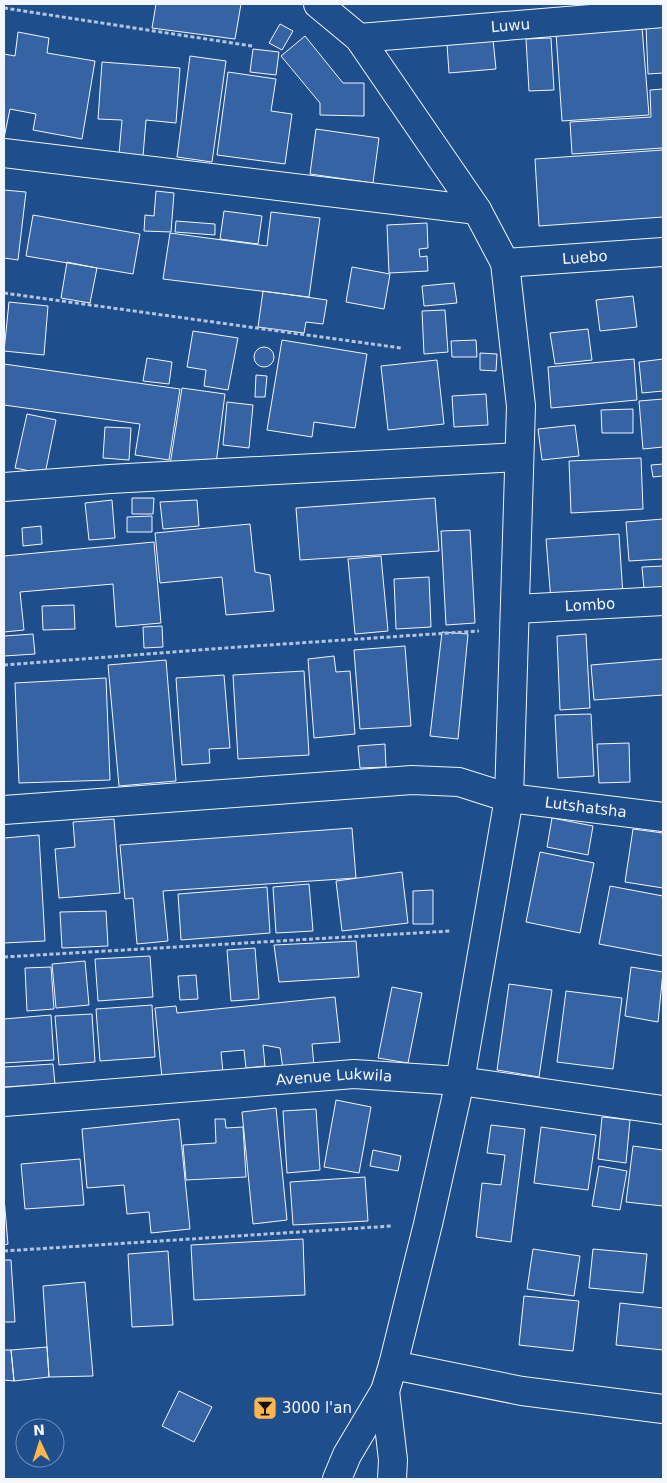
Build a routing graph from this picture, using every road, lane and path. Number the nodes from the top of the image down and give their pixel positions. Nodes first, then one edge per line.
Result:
1 (318, 4) edge
2 (4, 8) edge
3 (663, 13) edge
4 (359, 38) junction
5 (252, 46) dead end
6 (4, 153) edge
7 (476, 210) junction
8 (663, 252) edge
9 (505, 263) junction
10 (4, 293) edge
11 (401, 348) dead end
12 (518, 457) junction
13 (4, 487) edge
14 (663, 601) edge
15 (516, 619) junction
16 (4, 665) edge
17 (510, 798) junction
18 (4, 810) edge
19 (663, 817) edge
20 (487, 929) junction
21 (4, 957) edge
22 (460, 1081) junction
23 (4, 1102) edge
24 (663, 1110) edge
25 (428, 1224) junction
26 (4, 1251) edge
27 (393, 1365) junction
28 (385, 1391) junction
29 (663, 1409) edge
30 (337, 1479) edge
31 (392, 1479) edge

1 - 4 street
2 - 5 path
3 - 4 street, Luwu
4 - 7 street
6 - 7 street
7 - 9 street
8 - 9 street, Luebo
9 - 12 street
10 - 11 path
12 - 13 street
12 - 15 street
14 - 15 street, Lombo
15 - 16 path
15 - 17 street
17 - 18 street, Lutshatsha
17 - 19 street, Lutshatsha
17 - 20 street
20 - 21 path
20 - 22 street
22 - 23 street, Avenue Lukwila
22 - 24 street, Avenue Lukwila
22 - 25 street
25 - 26 path
25 - 27 street
27 - 28 street
27 - 29 street
28 - 30 street
28 - 31 street

